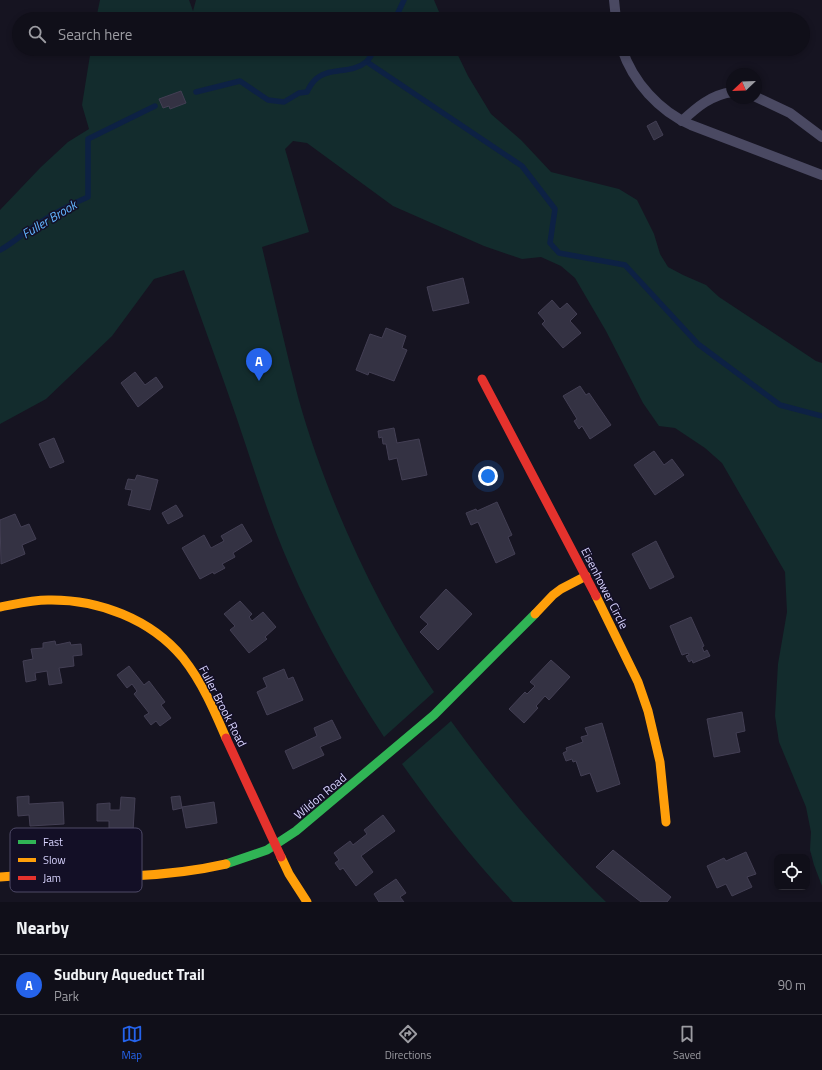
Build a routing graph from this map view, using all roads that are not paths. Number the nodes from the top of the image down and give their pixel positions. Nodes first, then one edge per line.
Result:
1 (614, 0) edge
2 (615, 12) edge
3 (625, 56) edge
4 (726, 93) edge
5 (762, 99) edge
6 (682, 121) junction
7 (822, 137) edge
8 (821, 174) edge
9 (482, 379) dead end
10 (586, 576) junction
11 (0, 607) edge
12 (666, 822) dead end
13 (274, 845) junction
14 (142, 876) edge
15 (307, 902) edge

1 - 2 lane
3 - 6 lane
4 - 6 lane
5 - 7 lane
6 - 8 lane
9 - 10 street, Eisenhower Circle
10 - 12 street, Eisenhower Circle
10 - 13 street, Wildon Road
11 - 13 street, Fuller Brook Road
13 - 14 street, Wildon Road
13 - 15 street, Fuller Brook Road

